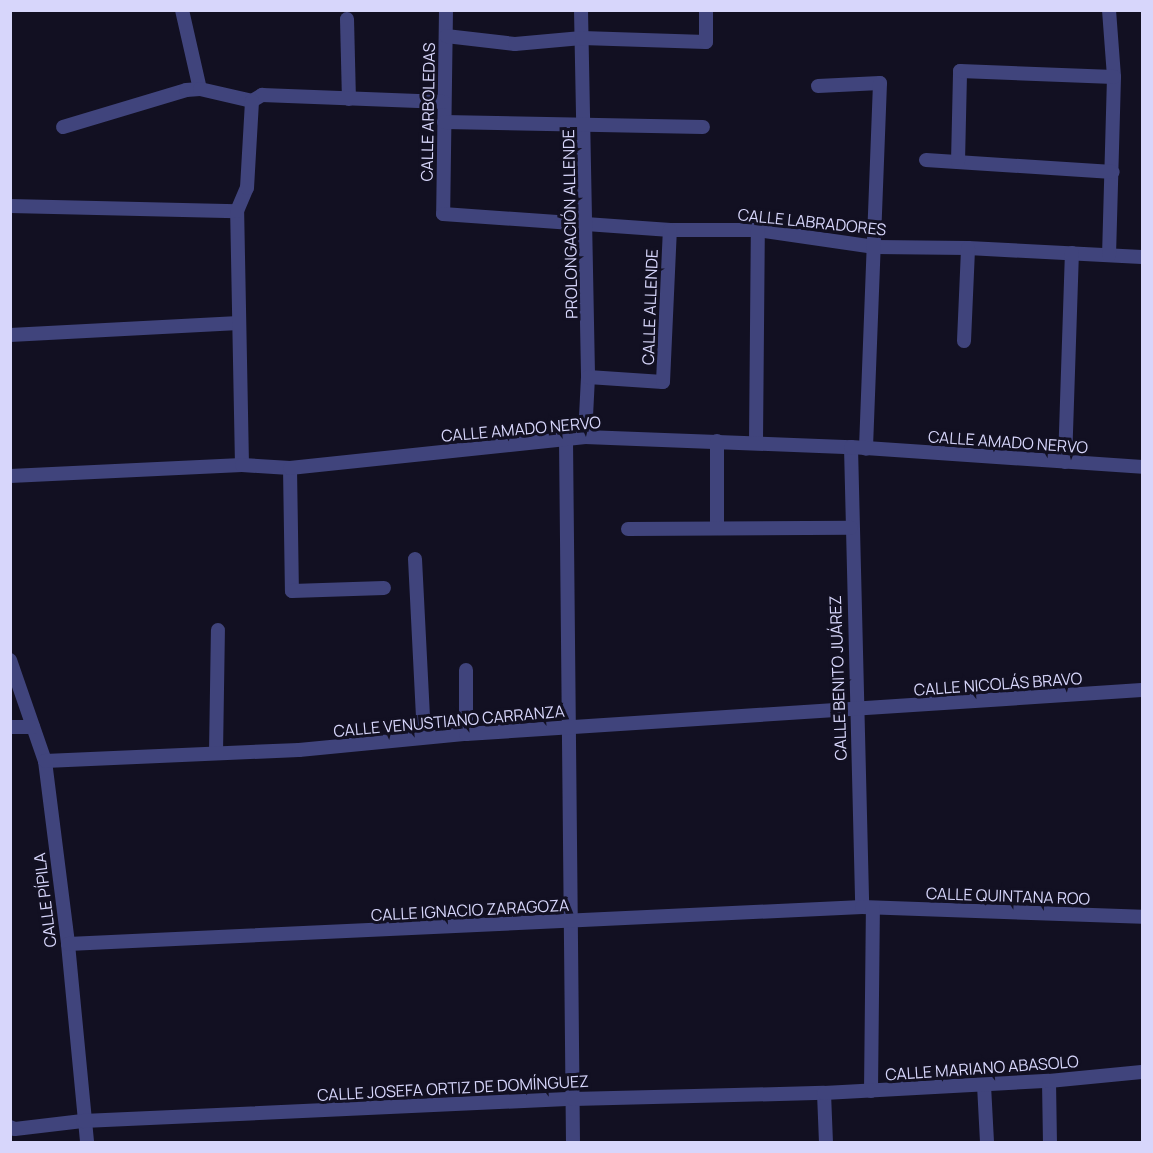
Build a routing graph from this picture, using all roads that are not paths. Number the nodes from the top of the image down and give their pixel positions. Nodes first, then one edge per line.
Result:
1 (182, 10) edge
2 (446, 10) edge
3 (581, 10) edge
4 (706, 10) edge
5 (1109, 10) edge
6 (346, 18) dead end
7 (446, 36) junction
8 (582, 38) junction
9 (1114, 77) junction
10 (818, 86) dead end
11 (200, 90) junction
12 (349, 99) junction
13 (252, 101) junction
14 (444, 102) junction
15 (444, 122) junction
16 (585, 124) junction
17 (63, 127) dead end
18 (703, 127) dead end
19 (926, 160) dead end
20 (958, 162) junction
21 (1113, 172) junction
22 (10, 206) edge
23 (237, 211) junction
24 (443, 214) joint
25 (586, 225) junction
26 (670, 230) junction
27 (758, 230) junction
28 (875, 248) junction
29 (968, 248) junction
30 (1072, 253) junction
31 (1109, 255) junction
32 (1143, 257) edge
33 (239, 322) junction
34 (10, 335) edge
35 (964, 341) dead end
36 (588, 377) junction
37 (585, 437) junction
38 (566, 440) junction
39 (717, 441) junction
40 (756, 442) junction
41 (851, 447) junction
42 (866, 449) junction
43 (1065, 462) junction
44 (242, 465) junction
45 (1143, 467) edge
46 (290, 468) junction
47 (10, 476) edge
48 (717, 527) junction
49 (851, 528) junction
50 (628, 529) dead end
51 (415, 559) dead end
52 (384, 588) dead end
53 (218, 630) dead end
54 (10, 660) edge
55 (466, 670) dead end
56 (1143, 690) edge
57 (856, 711) junction
58 (10, 727) edge
59 (33, 727) junction
60 (569, 727) junction
61 (466, 734) junction
62 (424, 737) junction
63 (216, 753) junction
64 (45, 761) junction
65 (867, 908) junction
66 (1143, 917) edge
67 (571, 922) junction
68 (68, 944) junction
69 (1143, 1072) edge
70 (1049, 1081) junction
71 (984, 1085) junction
72 (871, 1091) junction
73 (824, 1094) junction
74 (573, 1099) junction
75 (83, 1121) junction
76 (10, 1127) edge
77 (87, 1143) edge
78 (573, 1143) edge
79 (825, 1143) edge
80 (987, 1143) edge
81 (1050, 1143) edge

1 - 11 street
2 - 7 street, CALLE ARBOLEDAS
3 - 8 street, PROLONGACIÓN ALLENDE
4 - 8 street
5 - 9 street
6 - 12 street
7 - 8 street
7 - 14 street, CALLE ARBOLEDAS
8 - 16 street, PROLONGACIÓN ALLENDE
9 - 20 street
9 - 21 street
10 - 28 street
11 - 13 street
11 - 17 street
12 - 13 street
12 - 14 street
13 - 23 street
14 - 15 street, CALLE ARBOLEDAS
15 - 16 street
15 - 24 street, CALLE ARBOLEDAS
16 - 18 street
16 - 25 street, PROLONGACIÓN ALLENDE
19 - 20 street
20 - 21 street
21 - 31 street
22 - 23 street
23 - 33 street
24 - 25 street, CALLE LABRADORES
25 - 26 street, CALLE LABRADORES
25 - 36 street, PROLONGACIÓN ALLENDE
26 - 27 street, CALLE LABRADORES
26 - 36 street, CALLE ALLENDE
27 - 28 street, CALLE LABRADORES
27 - 40 street
28 - 29 street, CALLE LABRADORES
28 - 42 street
29 - 30 street, CALLE LABRADORES
29 - 35 street
30 - 31 street, CALLE LABRADORES
30 - 43 street
31 - 32 street, CALLE LABRADORES
33 - 34 street
33 - 44 street
36 - 37 street, PROLONGACIÓN ALLENDE
37 - 38 street, CALLE AMADO NERVO
37 - 39 street, CALLE AMADO NERVO
38 - 46 street, CALLE AMADO NERVO
38 - 60 street
39 - 40 street, CALLE AMADO NERVO
39 - 48 street
40 - 41 street, CALLE AMADO NERVO
41 - 42 street, CALLE AMADO NERVO
41 - 49 street, CALLE BENITO JUÁREZ
42 - 43 street, CALLE AMADO NERVO
43 - 45 street, CALLE AMADO NERVO
44 - 46 street, CALLE AMADO NERVO
44 - 47 street, CALLE AMADO NERVO
46 - 52 street
48 - 49 street
48 - 50 street
49 - 57 street, CALLE BENITO JUÁREZ
51 - 62 street
53 - 63 street
54 - 59 street, CALLE PÍPILA
55 - 61 street
56 - 57 street, CALLE NICOLÁS BRAVO
57 - 60 street, CALLE VENUSTIANO CARRANZA
57 - 65 street, CALLE BENITO JUÁREZ
58 - 59 street
59 - 64 street, CALLE PÍPILA
60 - 61 street, CALLE VENUSTIANO CARRANZA
60 - 67 street
61 - 62 street, CALLE VENUSTIANO CARRANZA
62 - 63 street, CALLE VENUSTIANO CARRANZA
63 - 64 street, CALLE VENUSTIANO CARRANZA
64 - 68 street, CALLE PÍPILA
65 - 66 street, CALLE QUINTANA ROO
65 - 67 street, CALLE IGNACIO ZARAGOZA
65 - 72 street, CALLE BENITO JUÁREZ
67 - 68 street, CALLE IGNACIO ZARAGOZA
67 - 74 street
68 - 75 street, CALLE PÍPILA
69 - 70 street, CALLE MARIANO ABASOLO
70 - 71 street, CALLE MARIANO ABASOLO
70 - 81 street
71 - 72 street, CALLE MARIANO ABASOLO
71 - 80 street
72 - 73 street, CALLE MARIANO ABASOLO
73 - 74 street, CALLE JOSEFA ORTIZ DE DOMÍNGUEZ
73 - 79 street
74 - 75 street, CALLE JOSEFA ORTIZ DE DOMÍNGUEZ
74 - 78 street
75 - 76 street, CALLE JOSEFA ORTIZ DE DOMÍNGUEZ
75 - 77 street, CALLE PÍPILA

